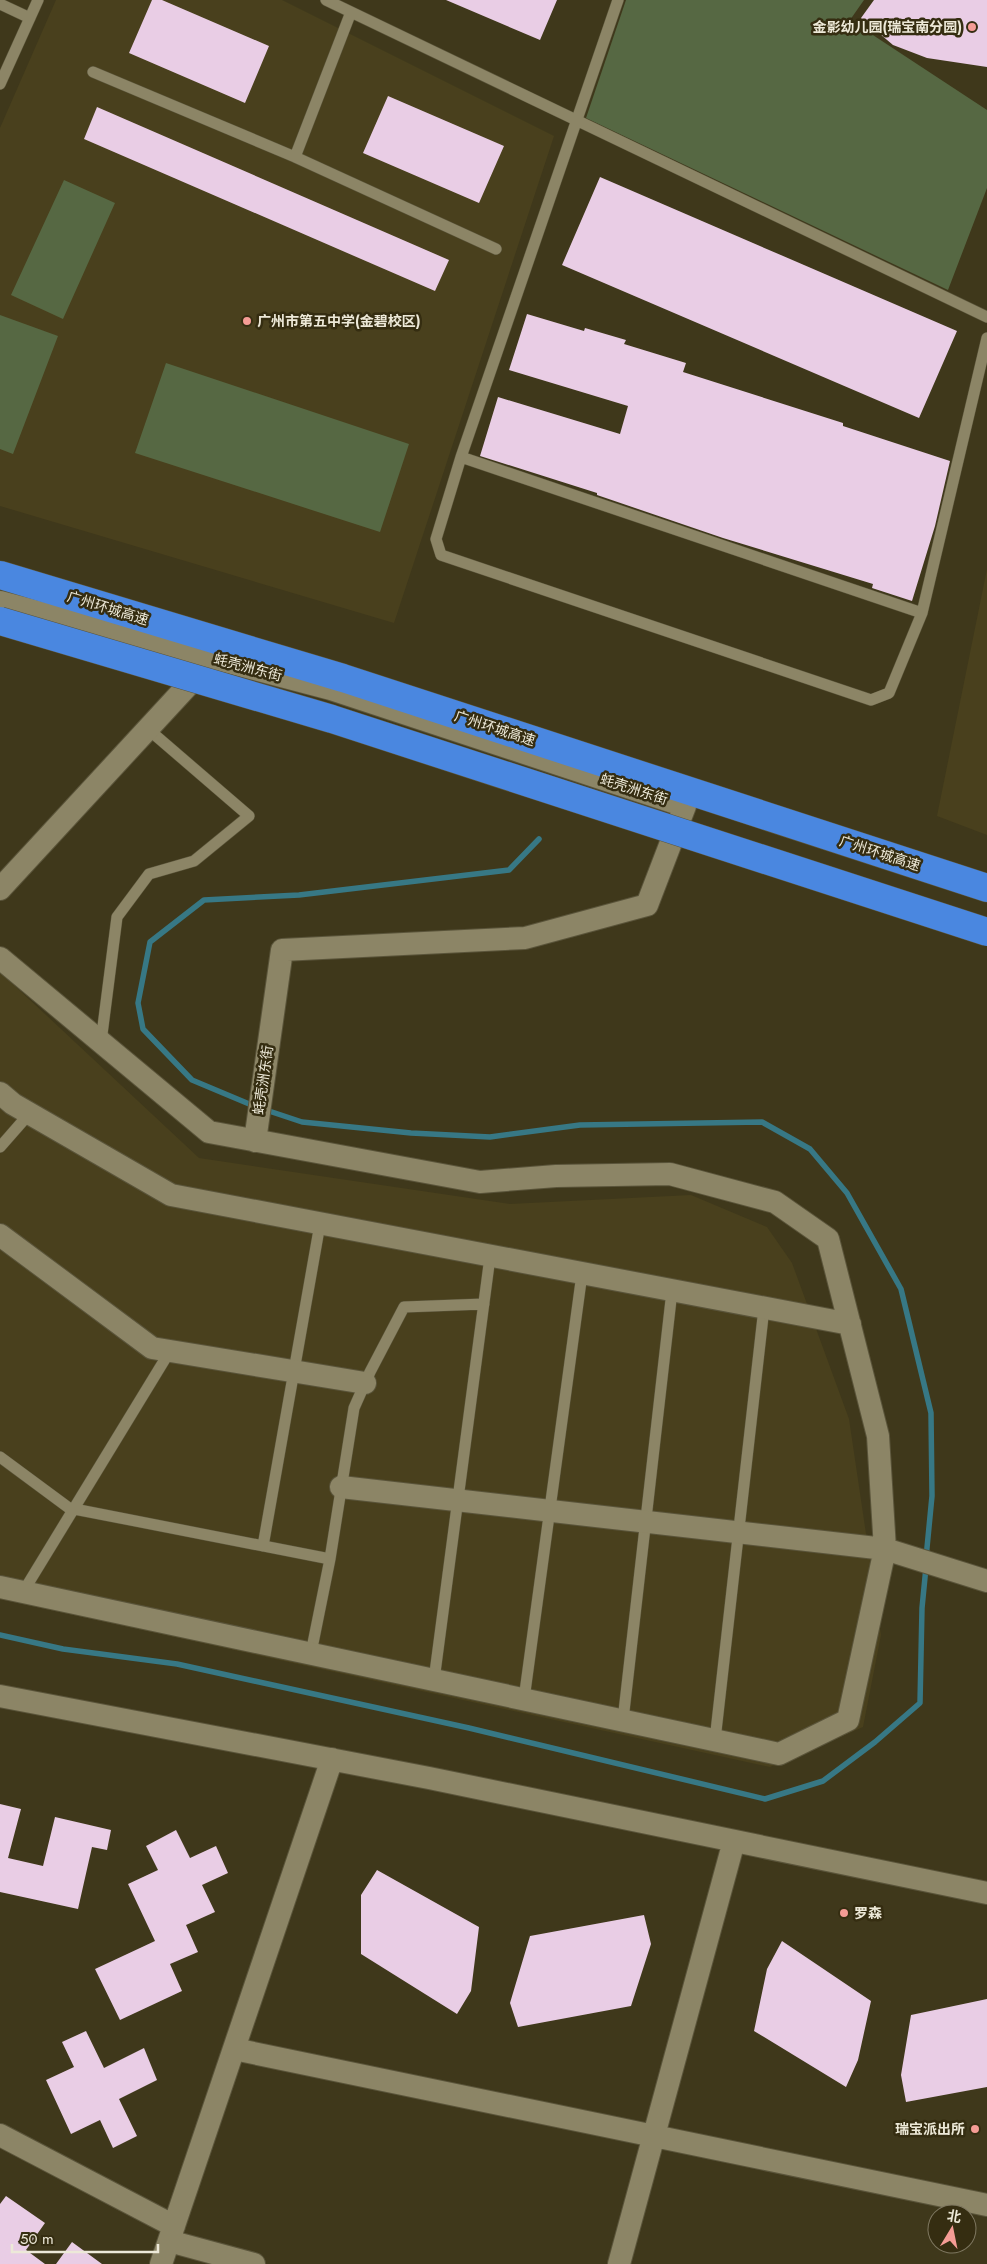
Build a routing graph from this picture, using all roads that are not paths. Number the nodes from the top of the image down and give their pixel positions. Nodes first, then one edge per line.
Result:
1 (38, 0) edge
2 (326, 0) edge
3 (618, 0) edge
4 (0, 4) edge
5 (351, 12) junction
6 (30, 18) junction
7 (93, 72) dead end
8 (0, 84) edge
9 (576, 121) junction
10 (295, 157) junction
11 (496, 249) dead end
12 (987, 317) edge
13 (987, 338) edge
14 (462, 457) junction
15 (0, 575) edge
16 (0, 602) edge
17 (922, 613) junction
18 (0, 621) edge
19 (213, 658) junction
20 (148, 729) junction
21 (987, 888) edge
22 (0, 889) edge
23 (987, 932) edge
24 (0, 958) edge
25 (101, 1042) junction
26 (0, 1093) edge
27 (29, 1114) junction
28 (256, 1130) junction
29 (0, 1147) edge
30 (320, 1224) junction
31 (0, 1236) edge
32 (490, 1256) junction
33 (582, 1274) junction
34 (672, 1291) junction
35 (484, 1304) junction
36 (764, 1308) junction
37 (850, 1324) junction
38 (170, 1351) junction
39 (294, 1372) junction
40 (365, 1383) junction
41 (0, 1457) edge
42 (341, 1487) junction
43 (458, 1501) junction
44 (74, 1509) junction
45 (550, 1511) junction
46 (646, 1522) junction
47 (739, 1532) junction
48 (263, 1546) junction
49 (890, 1550) junction
50 (330, 1559) junction
51 (987, 1581) edge
52 (0, 1587) edge
53 (23, 1592) junction
54 (311, 1654) junction
55 (434, 1680) junction
56 (0, 1696) edge
57 (524, 1699) junction
58 (623, 1720) junction
59 (715, 1740) junction
60 (332, 1759) junction
61 (734, 1841) junction
62 (987, 1893) edge
63 (234, 2049) junction
64 (0, 2135) edge
65 (652, 2136) junction
66 (987, 2205) edge
67 (171, 2234) junction
68 (161, 2264) edge
69 (254, 2264) edge
70 (619, 2264) edge

1 - 6 lane
2 - 5 lane
3 - 9 lane
4 - 6 lane
5 - 9 lane
5 - 10 lane
6 - 8 lane
7 - 10 lane
9 - 12 lane
9 - 14 lane
10 - 11 lane
13 - 17 lane
14 - 17 lane
14 - 17 lane
15 - 21 highway, 广州环城高速
16 - 19 street, 蚝壳洲东街
18 - 23 highway, bridge
19 - 20 street
19 - 28 street, 蚝壳洲东街
20 - 22 street
20 - 25 lane
24 - 25 street
25 - 28 street
26 - 27 street
27 - 29 lane
27 - 30 street
28 - 37 street
30 - 32 street
30 - 39 lane
31 - 38 street
32 - 33 street
32 - 35 lane
33 - 34 street
33 - 45 lane
34 - 36 street
34 - 46 lane
35 - 40 lane
35 - 43 lane
36 - 37 street
36 - 47 lane
37 - 49 street
38 - 39 street
38 - 44 lane
39 - 40 street
39 - 48 lane
40 - 42 lane
41 - 44 lane
42 - 43 street
42 - 50 lane
43 - 45 street
43 - 55 lane
44 - 48 lane
44 - 53 lane
45 - 46 street
45 - 57 lane
46 - 47 street
46 - 58 lane
47 - 49 street
47 - 59 lane
48 - 50 lane
49 - 51 street
49 - 59 street
50 - 54 lane
52 - 53 street
53 - 54 street
54 - 55 street
55 - 57 street
56 - 60 street
57 - 58 street
58 - 59 street
60 - 61 street
60 - 63 street
61 - 62 street
61 - 65 street
63 - 65 street
63 - 67 street
64 - 67 street
65 - 66 street
65 - 70 street
67 - 68 street
67 - 69 street

